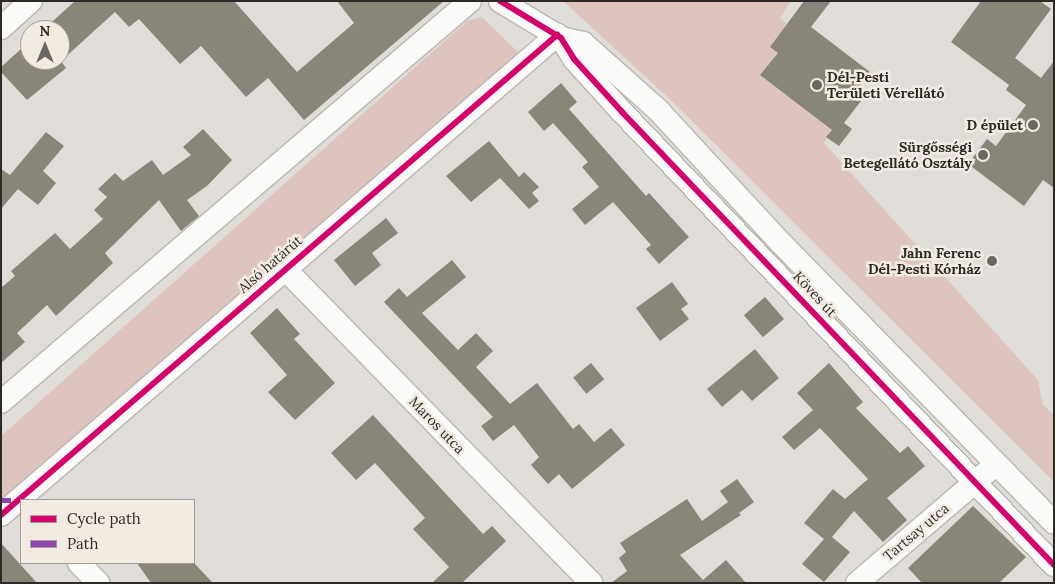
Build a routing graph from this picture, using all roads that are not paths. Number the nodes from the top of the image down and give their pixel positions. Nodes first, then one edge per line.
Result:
1 (31, 1) edge
2 (470, 1) edge
3 (500, 1) edge
4 (1, 28) edge
5 (558, 36) junction
6 (698, 154) junction
7 (681, 171) junction
8 (284, 268) junction
9 (1, 402) edge
10 (997, 463) junction
11 (976, 482) junction
12 (1021, 488) junction
13 (22, 499) edge
14 (20, 501) edge
15 (1, 515) edge
16 (1054, 522) edge
17 (80, 564) edge
18 (1054, 565) edge
19 (98, 583) edge
20 (591, 583) edge
21 (857, 583) edge

1 - 4 street
2 - 9 street
3 - 5 street
5 - 6 street, Köves út
5 - 7 street, Köves út
5 - 8 street, Alsó határút
6 - 7 street
6 - 10 street, Köves út
7 - 11 street, Köves út
8 - 13 street, Alsó határút
8 - 20 street, Maros utca
10 - 11 street, Tartsay utca
10 - 12 street, Köves út
11 - 12 street
11 - 18 street, Köves út
11 - 21 street, Tartsay utca
12 - 16 street, Köves út
14 - 15 street, Alsó határút
17 - 19 street

